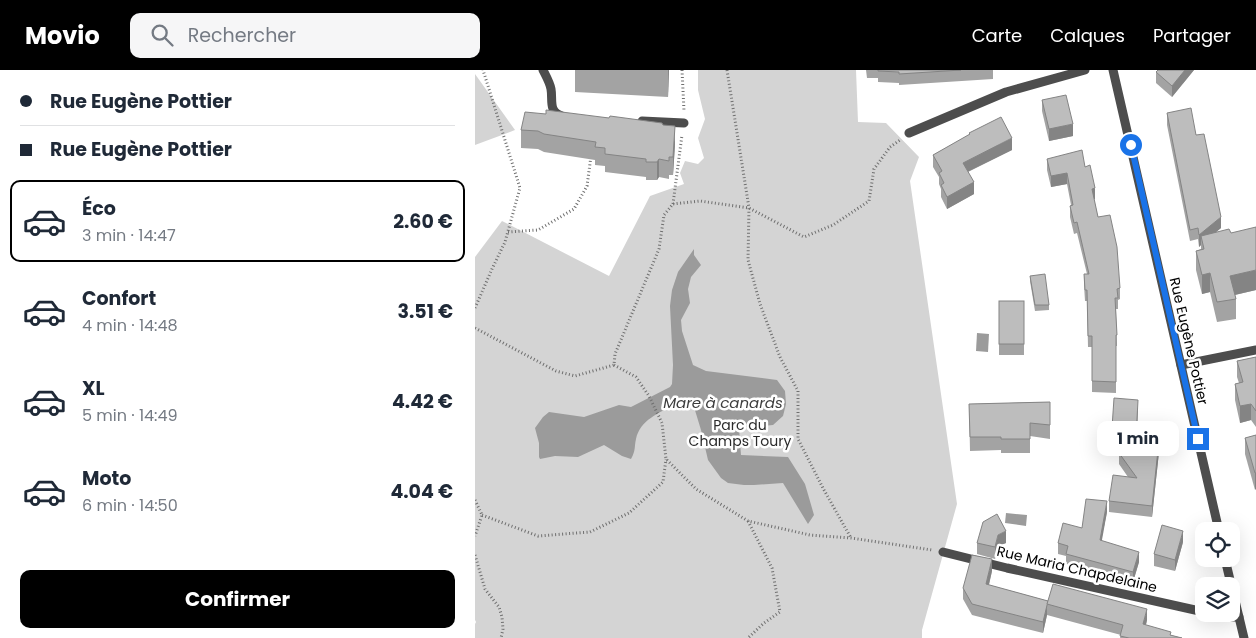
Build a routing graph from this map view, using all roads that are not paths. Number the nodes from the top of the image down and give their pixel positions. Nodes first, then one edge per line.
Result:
1 (543, 70) edge
2 (1085, 70) edge
3 (1113, 70) edge
4 (573, 117) edge
5 (636, 120) edge
6 (684, 123) dead end
7 (909, 134) road end
8 (1256, 350) edge
9 (1181, 365) junction
10 (1217, 522) edge
11 (943, 552) road end
12 (1195, 610) edge
13 (1240, 621) edge
14 (1244, 638) edge

1 - 4 street
2 - 7 street
3 - 9 street, Rue Eugène Pottier
5 - 6 street
8 - 9 street
9 - 10 street, Rue Eugène Pottier
11 - 12 street, Rue Maria Chapdelaine
13 - 14 street

